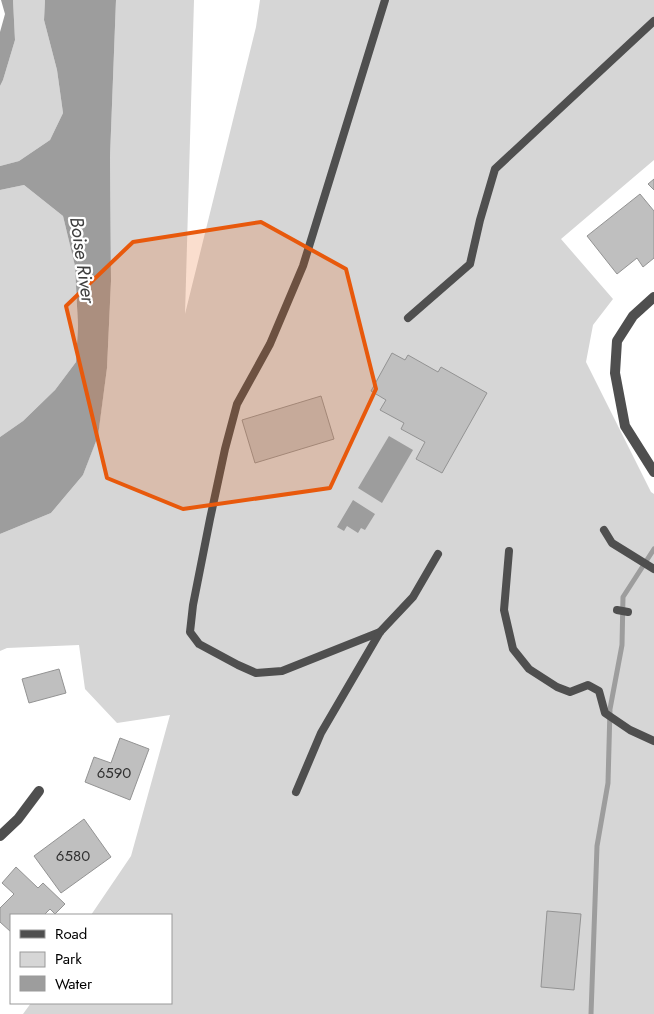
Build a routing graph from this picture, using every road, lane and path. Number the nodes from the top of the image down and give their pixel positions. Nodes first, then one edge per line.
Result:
1 (384, 0) edge
2 (654, 21) edge
3 (654, 297) edge
4 (408, 318) dead end
5 (654, 472) edge
6 (604, 530) dead end
7 (509, 551) dead end
8 (438, 554) dead end
9 (652, 568) edge
10 (617, 610) dead end
11 (628, 612) dead end
12 (380, 632) junction
13 (654, 741) edge
14 (39, 791) dead end
15 (296, 792) dead end
16 (0, 836) edge

1 - 12 lane
2 - 4 lane
3 - 5 street
6 - 9 lane
7 - 13 lane
8 - 12 lane
10 - 11 lane
12 - 15 lane
14 - 16 street

